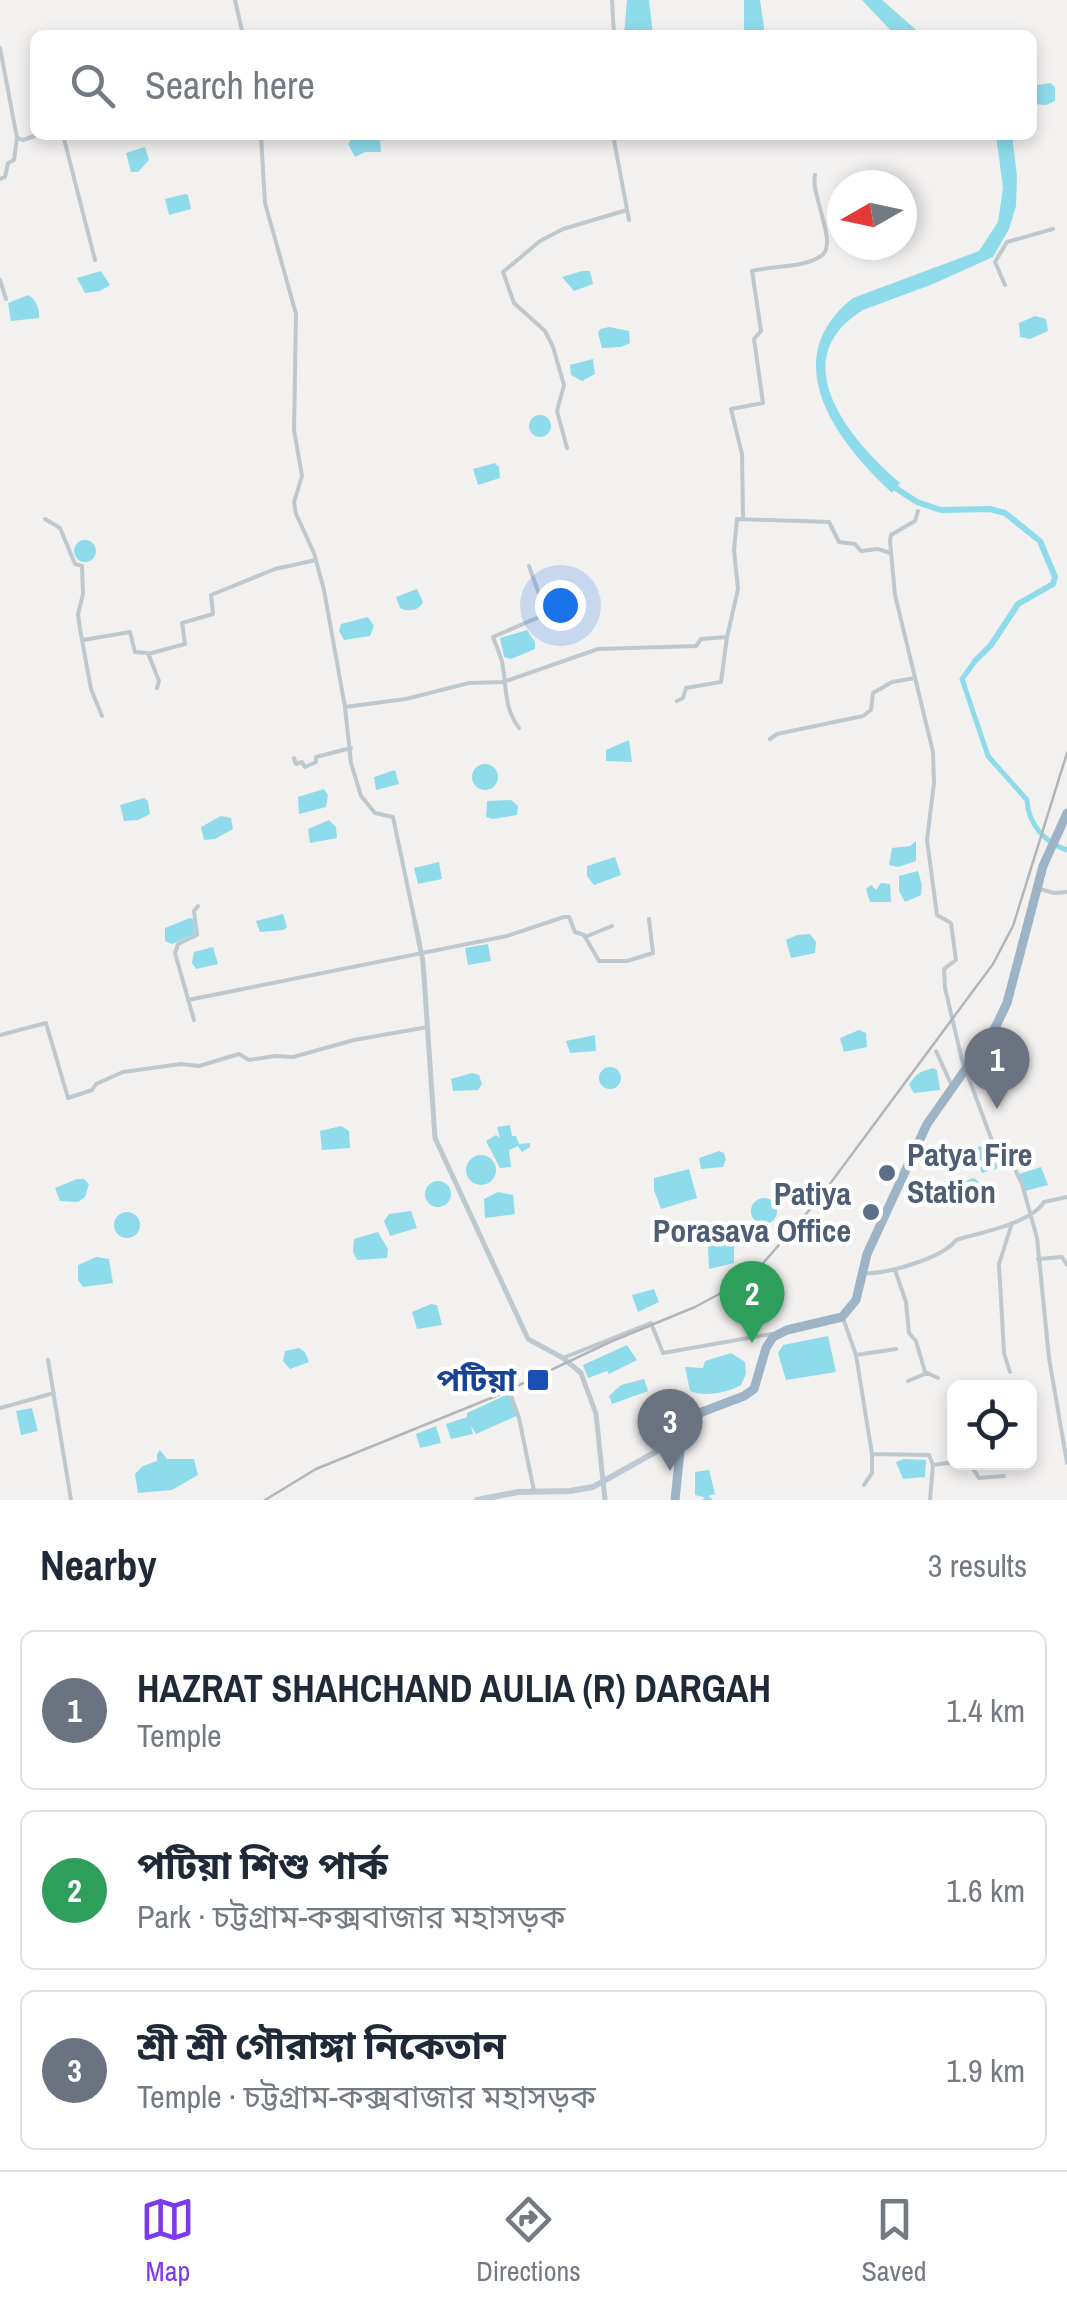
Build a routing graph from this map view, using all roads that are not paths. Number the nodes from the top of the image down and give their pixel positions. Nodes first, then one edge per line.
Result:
1 (235, 0) edge
2 (612, 0) edge
3 (242, 30) edge
4 (614, 30) edge
5 (0, 48) edge
6 (17, 138) junction
7 (30, 138) edge
8 (64, 140) edge
9 (261, 140) edge
10 (614, 140) edge
11 (815, 175) dead end
12 (0, 178) edge
13 (627, 210) junction
14 (629, 220) dead end
15 (1053, 229) dead end
16 (95, 260) dead end
17 (0, 280) edge
18 (1006, 285) dead end
19 (6, 299) dead end
20 (567, 448) dead end
21 (918, 511) dead end
22 (743, 518) junction
23 (45, 519) dead end
24 (890, 553) junction
25 (316, 560) junction
26 (530, 566) dead end
27 (726, 636) junction
28 (83, 640) junction
29 (148, 654) junction
30 (915, 678) junction
31 (503, 682) junction
32 (157, 688) dead end
33 (677, 700) dead end
34 (345, 707) junction
35 (102, 716) dead end
36 (519, 728) dead end
37 (770, 739) dead end
38 (351, 748) junction
39 (294, 758) dead end
40 (1067, 813) edge
41 (1037, 888) junction
42 (1067, 892) edge
43 (198, 906) dead end
44 (648, 919) dead end
45 (416, 922) joint
46 (612, 926) dead end
47 (585, 937) junction
48 (422, 954) junction
49 (188, 1000) junction
50 (194, 1020) dead end
51 (428, 1026) junction
52 (0, 1035) edge
53 (936, 1050) dead end
54 (966, 1068) junction
55 (952, 1086) junction
56 (1067, 1198) edge
57 (1030, 1214) junction
58 (1012, 1223) junction
59 (1038, 1259) junction
60 (1067, 1266) edge
61 (894, 1269) junction
62 (863, 1272) junction
63 (842, 1317) junction
64 (780, 1332) junction
65 (896, 1349) dead end
66 (856, 1355) junction
67 (563, 1358) junction
68 (48, 1360) dead end
69 (1010, 1372) dead end
70 (927, 1373) junction
71 (938, 1378) dead end
72 (908, 1380) dead end
73 (508, 1387) dead end
74 (54, 1392) junction
75 (0, 1408) edge
76 (681, 1442) junction
77 (872, 1454) junction
78 (947, 1463) edge
79 (1067, 1463) edge
80 (933, 1465) junction
81 (975, 1470) edge
82 (1004, 1476) dead end
83 (602, 1480) junction
84 (864, 1485) dead end
85 (534, 1491) junction
86 (71, 1500) edge
87 (478, 1500) edge
88 (606, 1500) edge
89 (675, 1500) edge
90 (930, 1500) edge

1 - 3 street
2 - 4 street
5 - 6 street
6 - 7 street
6 - 12 street
8 - 16 street
9 - 25 street
10 - 13 street
11 - 22 street
13 - 14 street
13 - 20 street
15 - 18 street
17 - 19 street
21 - 24 street
22 - 24 street
22 - 27 street
23 - 28 street
24 - 30 street
25 - 29 street
25 - 34 street
26 - 31 street
27 - 31 street
27 - 33 street
28 - 29 street
28 - 35 street
29 - 32 street
30 - 37 street
30 - 54 street
31 - 34 street
31 - 36 street
34 - 38 street
38 - 39 street
38 - 45 street
40 - 41 highway
41 - 42 street
41 - 54 highway
43 - 49 street
44 - 47 street
45 - 48 street
46 - 47 street
47 - 48 street
48 - 49 street
48 - 51 street
49 - 50 street
51 - 52 street
51 - 67 street
53 - 55 street
54 - 55 highway
54 - 57 street
55 - 62 highway
56 - 57 street
57 - 58 street
57 - 59 street
58 - 61 street
58 - 69 street
59 - 60 street
59 - 79 street
61 - 62 street
61 - 70 street
62 - 63 highway
63 - 64 highway
63 - 66 street
64 - 67 street
64 - 76 highway
65 - 66 street
66 - 77 street
67 - 83 street
68 - 74 street
70 - 71 street
70 - 72 street
73 - 85 street
74 - 75 street
74 - 86 street
76 - 83 main road
76 - 89 highway
77 - 80 street
77 - 84 street
78 - 80 street
80 - 90 street
81 - 82 street
83 - 85 main road
83 - 88 street
85 - 87 main road

